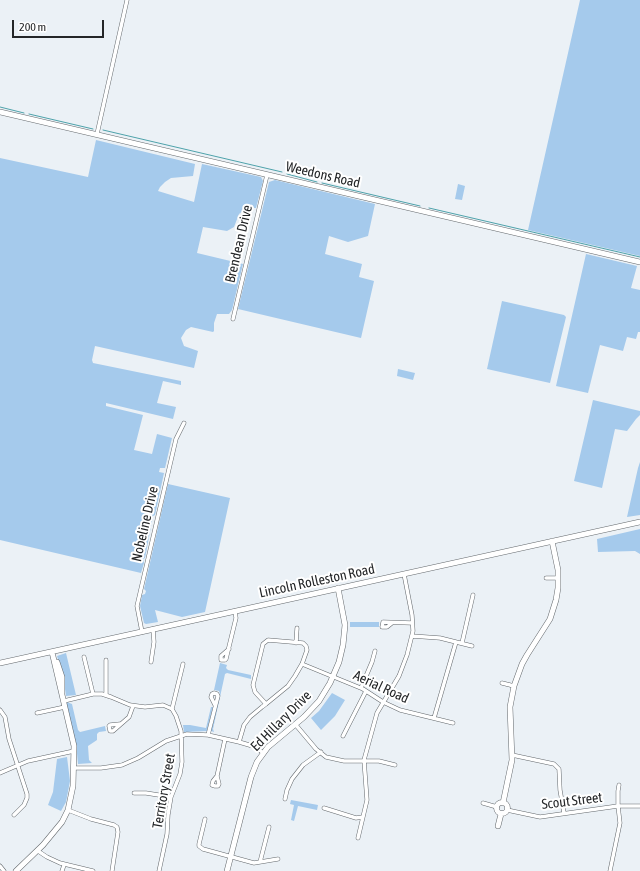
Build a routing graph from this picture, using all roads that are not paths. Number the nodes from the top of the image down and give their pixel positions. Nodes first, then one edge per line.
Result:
1 (127, 0) edge
2 (0, 112) edge
3 (97, 134) junction
4 (267, 174) junction
5 (640, 262) edge
6 (233, 319) dead end
7 (184, 423) dead end
8 (640, 522) edge
9 (552, 541) junction
10 (404, 574) junction
11 (546, 578) dead end
12 (558, 578) junction
13 (338, 588) junction
14 (473, 595) dead end
15 (235, 611) junction
16 (392, 623) dead end
17 (412, 623) junction
18 (297, 628) dead end
19 (153, 629) junction
20 (142, 632) junction
21 (412, 636) junction
22 (456, 642) junction
23 (296, 643) junction
24 (462, 643) junction
25 (472, 646) dead end
26 (229, 649) dead end
27 (53, 651) junction
28 (375, 651) dead end
29 (84, 657) dead end
30 (106, 660) dead end
31 (151, 662) dead end
32 (0, 663) edge
33 (184, 664) dead end
34 (302, 664) junction
35 (333, 677) junction
36 (502, 683) dead end
37 (514, 686) junction
38 (361, 688) junction
39 (366, 691) junction
40 (93, 694) junction
41 (106, 695) junction
42 (64, 701) junction
43 (383, 702) junction
44 (266, 704) junction
45 (215, 705) dead end
46 (133, 706) junction
47 (65, 707) junction
48 (172, 709) junction
49 (0, 710) edge
50 (37, 714) dead end
51 (434, 718) junction
52 (453, 723) dead end
53 (120, 724) dead end
54 (295, 724) junction
55 (181, 735) junction
56 (208, 735) junction
57 (343, 736) dead end
58 (225, 739) junction
59 (239, 742) junction
60 (74, 751) junction
61 (321, 752) junction
62 (263, 753) junction
63 (512, 755) junction
64 (364, 760) junction
65 (17, 765) junction
66 (394, 765) dead end
67 (74, 768) junction
68 (0, 773) edge
69 (217, 776) dead end
70 (619, 785) dead end
71 (134, 794) dead end
72 (171, 797) junction
73 (285, 799) dead end
74 (484, 803) dead end
75 (503, 803) junction
76 (618, 806) junction
77 (640, 806) edge
78 (497, 807) junction
79 (324, 808) dead end
80 (68, 810) junction
81 (507, 810) junction
82 (564, 813) junction
83 (501, 814) junction
84 (14, 815) dead end
85 (363, 817) junction
86 (205, 818) dead end
87 (498, 826) dead end
88 (269, 827) dead end
89 (358, 838) dead end
90 (38, 851) junction
91 (231, 857) junction
92 (278, 859) dead end
93 (260, 862) junction
94 (64, 865) junction
95 (0, 866) edge
96 (4, 871) edge
97 (16, 871) edge
98 (62, 871) edge
99 (93, 871) edge
100 (112, 871) edge
101 (159, 871) edge
102 (227, 871) edge
103 (610, 871) edge

1 - 3 street
2 - 3 street, Weedons Road
3 - 4 street, Weedons Road
4 - 5 street, Weedons Road
4 - 6 street, Brendean Drive
7 - 20 street, Nobeline Drive
8 - 9 street, Lincoln Rolleston Road
9 - 10 street, Lincoln Rolleston Road
9 - 12 street
10 - 13 street, Lincoln Rolleston Road
10 - 17 street
11 - 12 street
12 - 37 street
13 - 15 street, Lincoln Rolleston Road
13 - 35 street, Ed Hillary Drive
14 - 24 street
15 - 19 street, Lincoln Rolleston Road
15 - 26 street
16 - 17 street
17 - 21 street
18 - 23 street
19 - 20 street, Lincoln Rolleston Road
19 - 31 street
20 - 27 street, Lincoln Rolleston Road
21 - 22 street
21 - 43 street
22 - 24 street
22 - 51 street
23 - 34 street
23 - 44 street
24 - 25 street
27 - 32 street, Lincoln Rolleston Road
27 - 42 street
28 - 38 street
29 - 40 street
30 - 41 street
33 - 48 street
34 - 35 street, Aerial Road
34 - 44 street
35 - 38 street, Aerial Road
35 - 54 street, Ed Hillary Drive
36 - 37 street
37 - 63 street
38 - 39 street, Aerial Road
39 - 43 street, Aerial Road
39 - 57 street
40 - 41 street
40 - 42 street
41 - 46 street
42 - 47 street
43 - 51 street, Aerial Road
43 - 64 street
44 - 59 street
45 - 56 street
46 - 48 street
46 - 53 street
47 - 50 street
47 - 60 street
48 - 55 street, Territory Street
49 - 65 street
51 - 52 street, Aerial Road
54 - 61 street
54 - 62 street, Ed Hillary Drive
55 - 56 street
55 - 67 street
55 - 72 street, Territory Street
56 - 58 street
58 - 59 street
58 - 69 street
59 - 62 street
60 - 65 street
60 - 67 street
61 - 64 street
61 - 73 street
62 - 91 street, Ed Hillary Drive
63 - 75 street
63 - 82 street
64 - 66 street
64 - 85 street
65 - 68 street
65 - 84 street
67 - 80 street
70 - 76 street
71 - 72 street
72 - 101 street, Territory Street
74 - 78 street
75 - 78 street
75 - 81 street
76 - 77 street, Scout Street
76 - 82 street, Scout Street
76 - 103 street
78 - 83 street
79 - 85 street
80 - 90 street
80 - 100 street
81 - 82 street, Scout Street
81 - 83 street
83 - 87 street
85 - 89 street
86 - 91 street
88 - 93 street
90 - 94 street
90 - 97 street
91 - 93 street
91 - 102 street, Ed Hillary Drive
92 - 93 street
94 - 98 street
94 - 99 street
95 - 96 street

